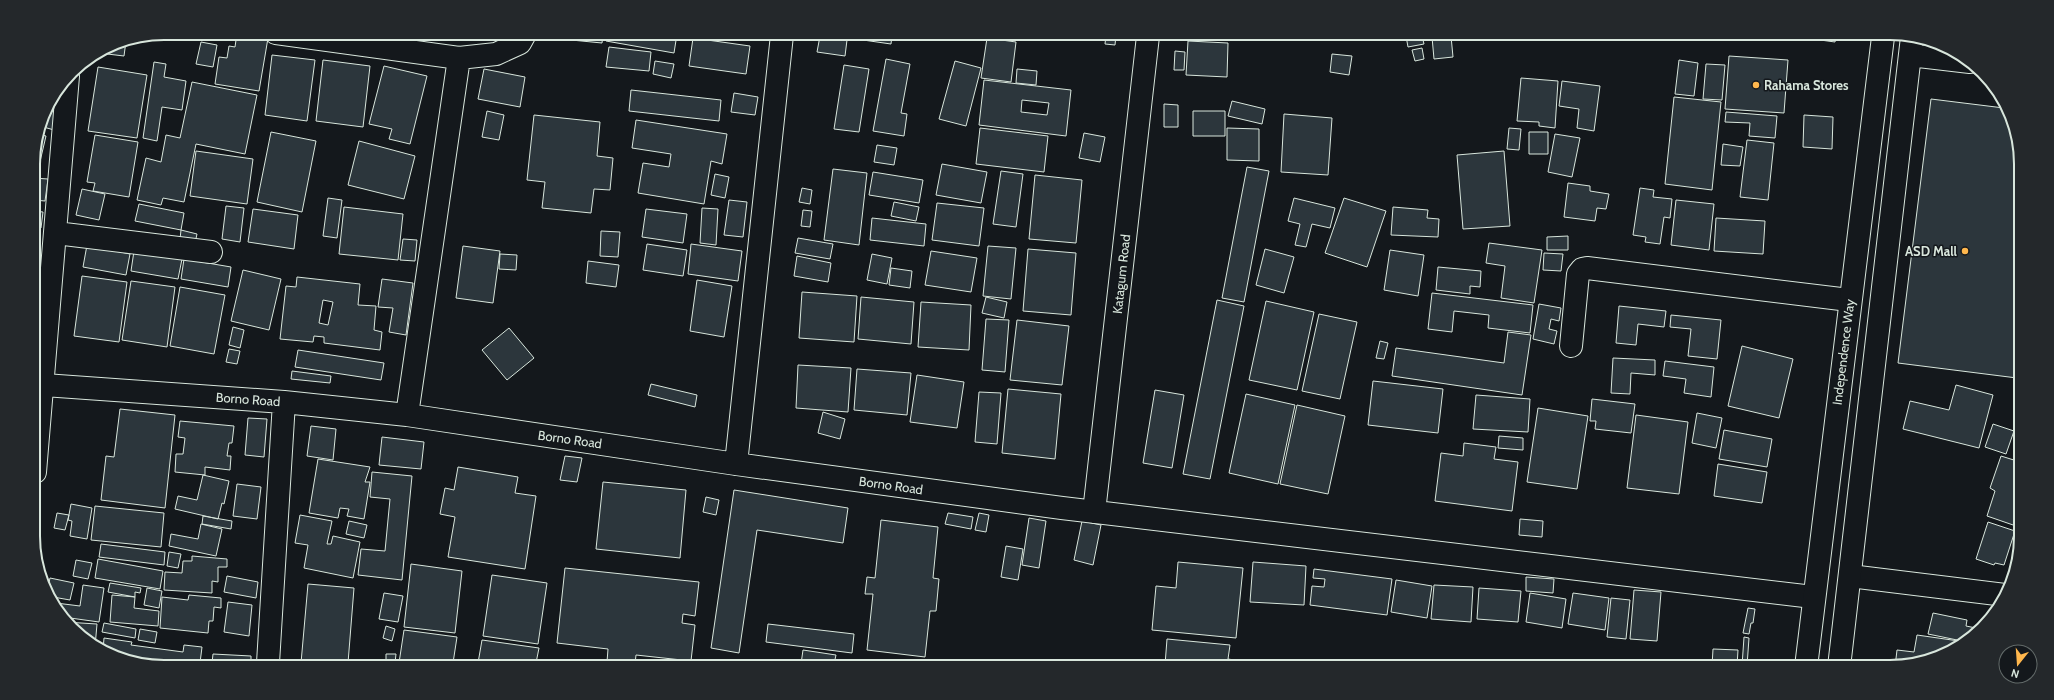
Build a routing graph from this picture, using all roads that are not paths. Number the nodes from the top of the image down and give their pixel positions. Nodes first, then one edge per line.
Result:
1 (328, 40) edge
2 (522, 40) edge
3 (781, 40) edge
4 (1148, 40) edge
5 (1883, 40) edge
6 (1911, 46) edge
7 (1952, 57) edge
8 (460, 58) junction
9 (67, 87) edge
10 (56, 233) junction
11 (211, 252) dead end
12 (1849, 300) junction
13 (1571, 346) dead end
14 (44, 385) junction
15 (284, 402) junction
16 (407, 415) junction
17 (40, 420) edge
18 (736, 464) junction
19 (1094, 512) junction
20 (1850, 576) junction
21 (1999, 594) edge
22 (1813, 597) junction
23 (268, 660) edge
24 (1807, 660) edge
25 (1840, 660) edge

1 - 8 street
2 - 8 street
3 - 18 street
4 - 19 street, Katagum Road
5 - 12 street, Independence Way
6 - 7 street
6 - 20 street
8 - 16 street
9 - 10 street
10 - 11 street
10 - 14 street
12 - 13 street
12 - 22 street, Independence Way
14 - 15 street, Borno Road
14 - 17 street
15 - 16 street, Borno Road
15 - 23 street
16 - 18 street, Borno Road
18 - 19 street, Borno Road
19 - 22 street, Borno Road
20 - 21 street
20 - 25 street
22 - 24 street, Independence Way

